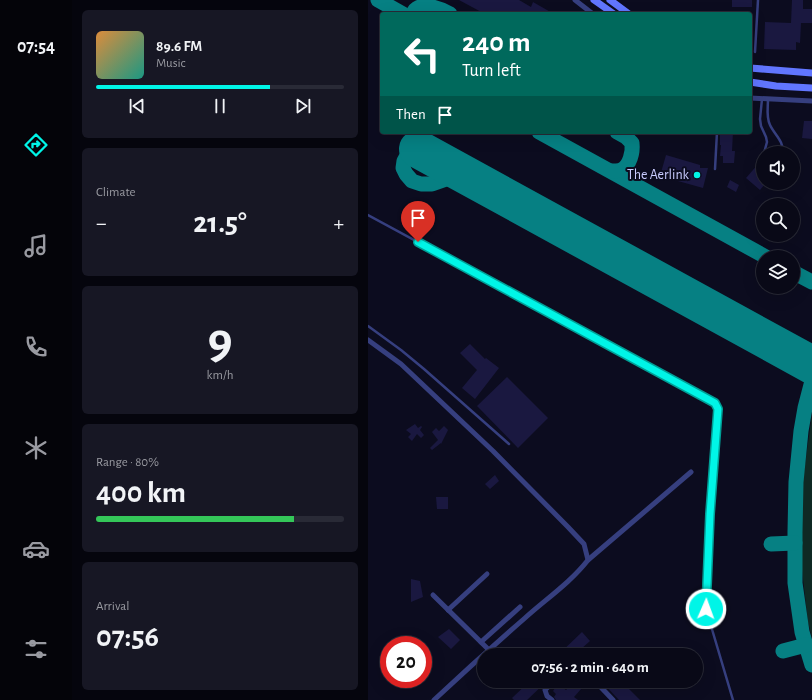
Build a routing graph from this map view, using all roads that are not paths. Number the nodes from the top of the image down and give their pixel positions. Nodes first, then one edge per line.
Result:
1 (575, 0) edge
2 (594, 0) edge
3 (610, 0) edge
4 (758, 0) edge
5 (590, 12) edge
6 (611, 12) edge
7 (627, 12) edge
8 (755, 52) dead end
9 (752, 68) edge
10 (812, 73) edge
11 (752, 82) edge
12 (812, 88) edge
13 (752, 98) edge
14 (762, 99) junction
15 (768, 99) junction
16 (812, 101) edge
17 (717, 134) edge
18 (766, 146) edge
19 (782, 146) edge
20 (715, 169) dead end
21 (368, 215) edge
22 (368, 326) edge
23 (368, 340) edge
24 (509, 444) dead end
25 (691, 472) dead end
26 (588, 560) junction
27 (487, 574) dead end
28 (433, 594) dead end
29 (520, 607) dead end
30 (448, 610) junction
31 (481, 642) junction
32 (487, 648) edge
33 (491, 648) edge
34 (477, 661) edge
35 (546, 688) edge
36 (602, 688) edge
37 (434, 700) edge
38 (552, 700) edge
39 (613, 700) edge
40 (732, 700) edge

1 - 5 street
2 - 6 main road
3 - 7 main road
4 - 8 lane
9 - 10 main road
11 - 12 main road
13 - 14 street
14 - 15 street
14 - 18 lane
15 - 16 street
15 - 19 lane
17 - 20 lane
21 - 40 lane
22 - 24 lane
23 - 26 street
25 - 26 street
26 - 33 street
27 - 30 street
28 - 30 street
29 - 31 street
30 - 31 street
31 - 32 street
34 - 37 street
35 - 38 street
36 - 39 street

